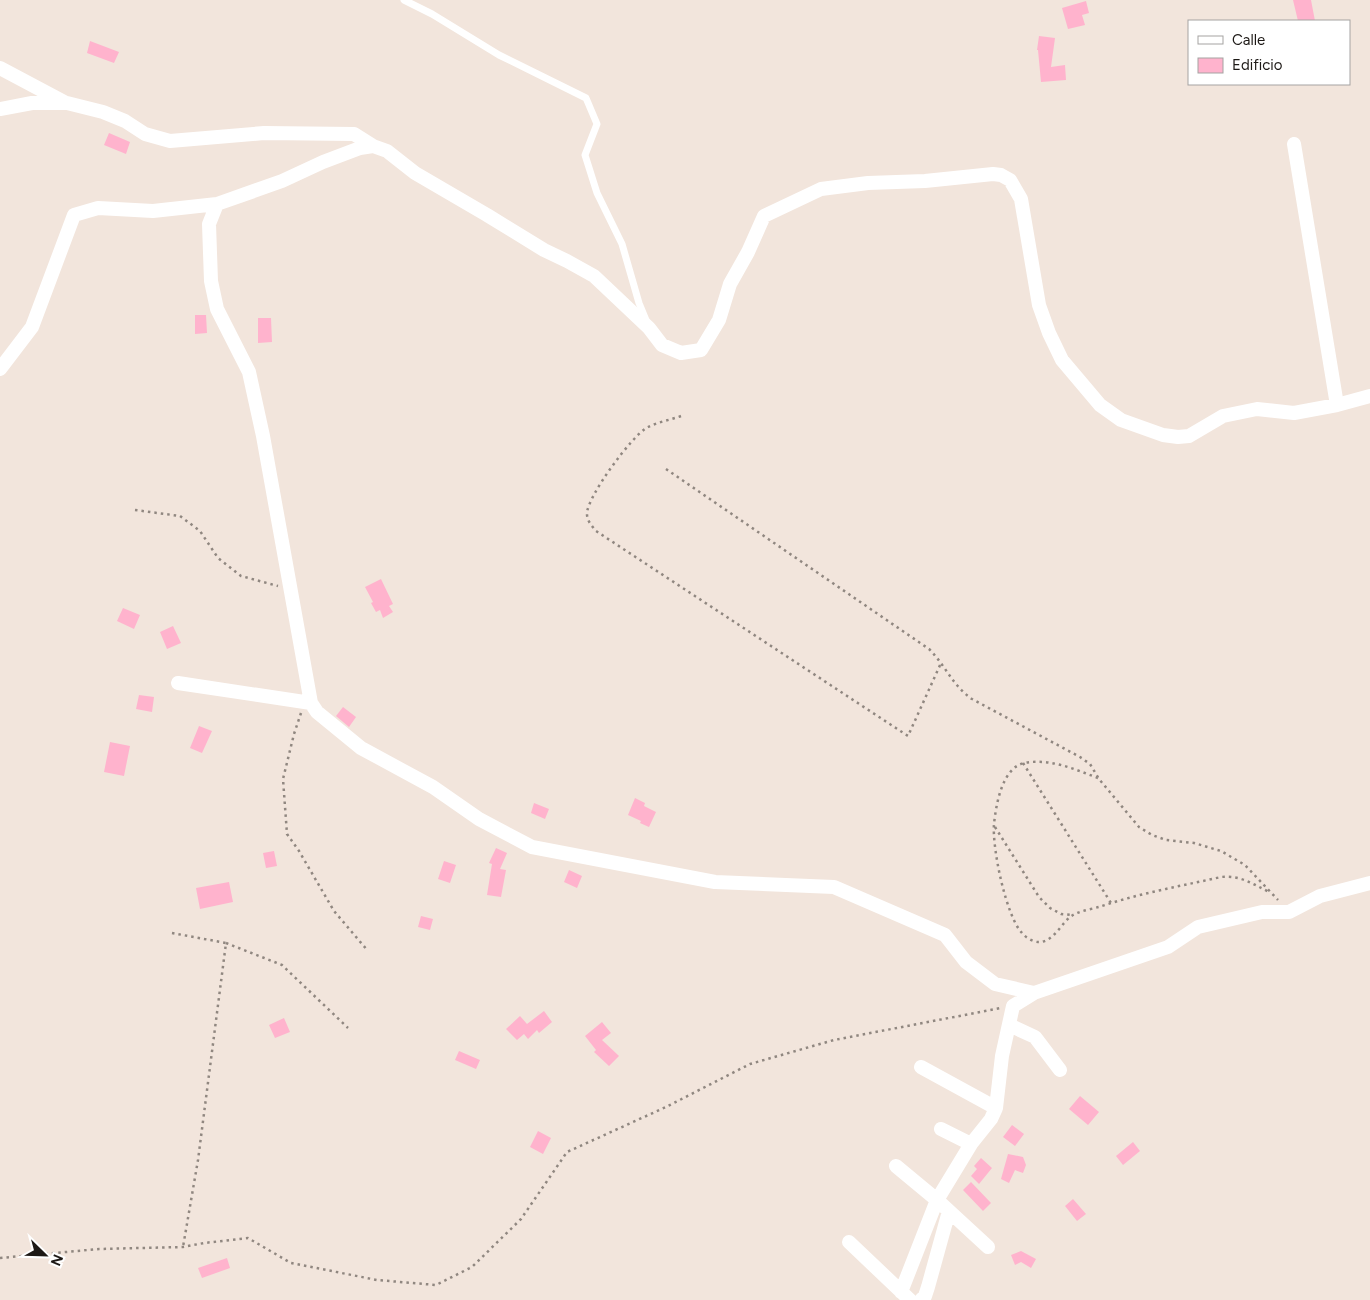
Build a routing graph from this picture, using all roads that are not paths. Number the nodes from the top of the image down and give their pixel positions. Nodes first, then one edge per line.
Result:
1 (404, 0) edge
2 (0, 68) edge
3 (67, 103) junction
4 (0, 109) edge
5 (1294, 144) dead end
6 (373, 146) junction
7 (217, 204) junction
8 (649, 328) junction
9 (0, 369) edge
10 (1370, 396) edge
11 (1337, 405) junction
12 (178, 684) dead end
13 (311, 703) junction
14 (1370, 883) edge
15 (1034, 993) junction
16 (1009, 1025) junction
17 (921, 1066) dead end
18 (1060, 1070) dead end
19 (996, 1108) junction
20 (941, 1129) dead end
21 (971, 1144) junction
22 (896, 1166) dead end
23 (937, 1200) junction
24 (949, 1211) junction
25 (848, 1242) dead end
26 (988, 1247) dead end
27 (906, 1296) edge
28 (921, 1300) edge

1 - 8 lane
2 - 3 street
3 - 4 street
3 - 6 street
5 - 11 street
6 - 7 street
6 - 8 street
7 - 9 street
7 - 13 street
8 - 11 street
10 - 11 street
12 - 13 street
13 - 15 street
14 - 15 street
15 - 16 street
16 - 18 street
16 - 19 street
17 - 19 street
19 - 21 street
20 - 21 street
21 - 23 street
22 - 23 street
23 - 24 street
23 - 27 street
24 - 26 street
24 - 28 street
25 - 27 street

